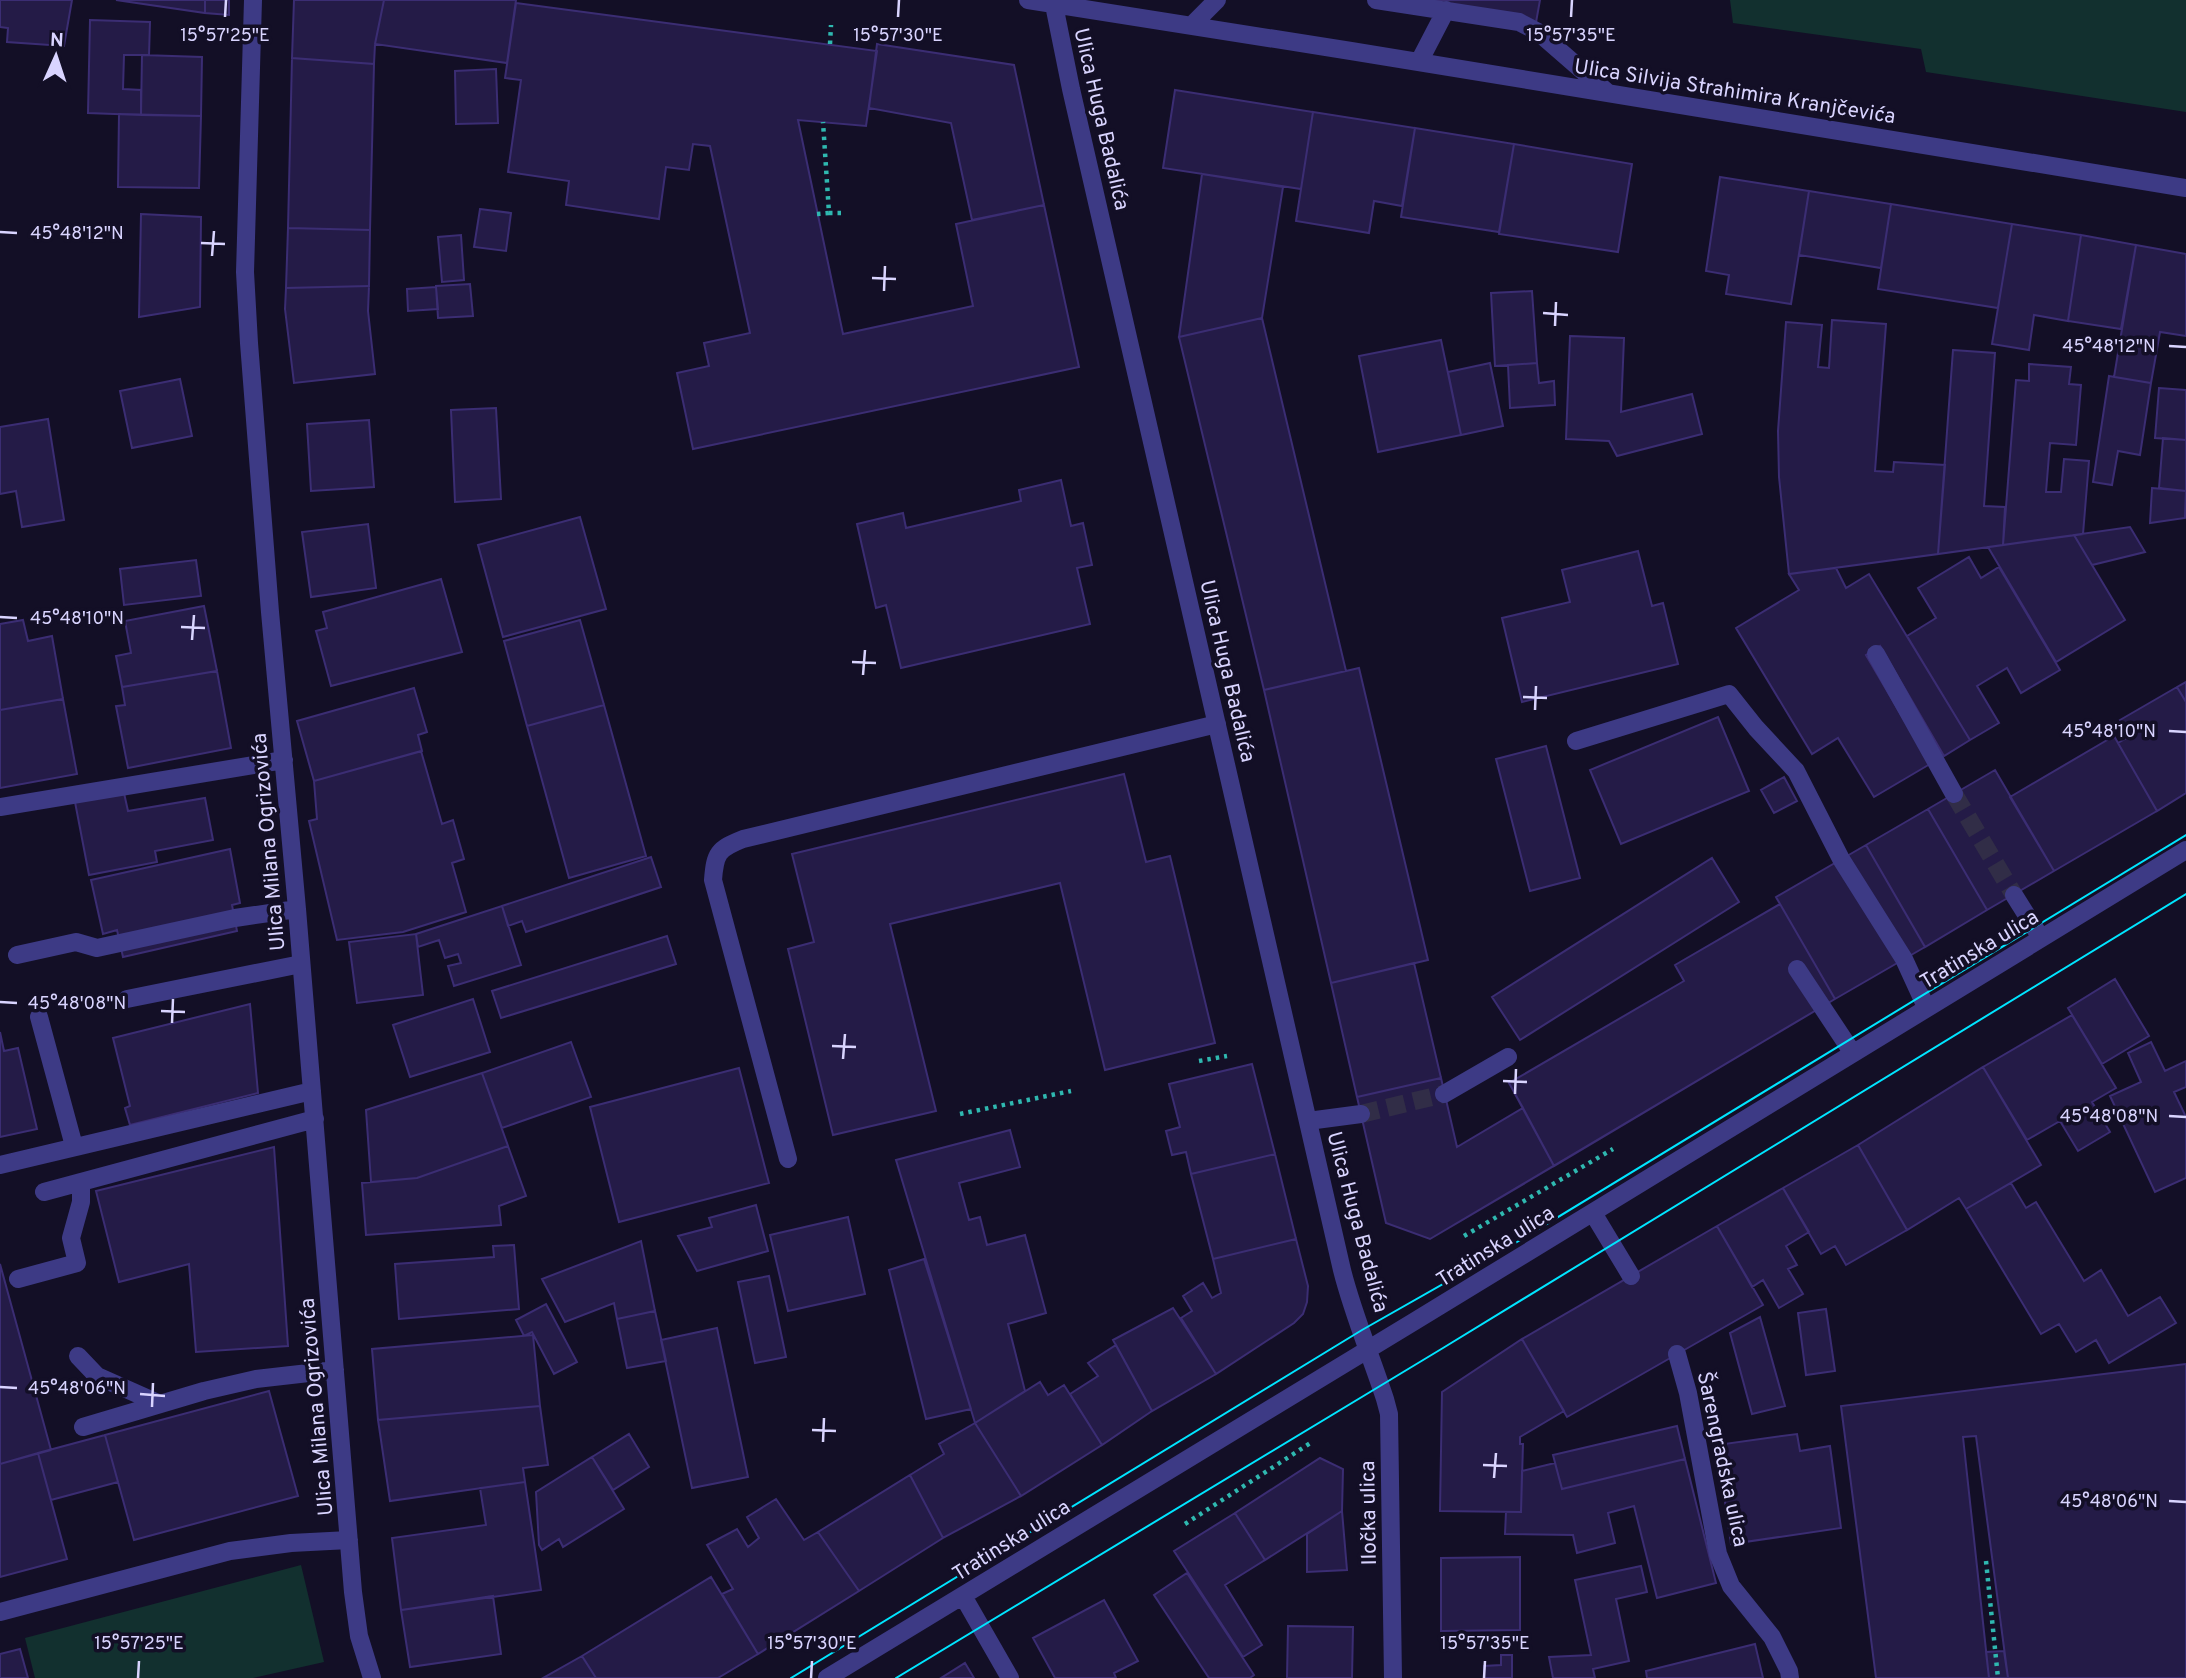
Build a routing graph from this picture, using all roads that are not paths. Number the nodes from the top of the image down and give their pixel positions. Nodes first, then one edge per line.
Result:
1 (253, 0) edge
2 (1028, 0) edge
3 (1217, 0) edge
4 (1376, 0) edge
5 (1053, 2) edge
6 (1446, 10) junction
7 (1192, 25) junction
8 (1419, 62) junction
9 (1607, 92) junction
10 (2186, 188) edge
11 (1876, 654) dead end
12 (1217, 724) junction
13 (1576, 741) dead end
14 (284, 760) junction
15 (1954, 794) tunnel mouth
16 (0, 807) edge
17 (2186, 850) edge
18 (2014, 894) tunnel mouth
19 (297, 909) junction
20 (2040, 938) junction
21 (17, 955) dead end
22 (302, 964) junction
23 (1797, 969) dead end
24 (127, 999) dead end
25 (1926, 1007) junction
26 (40, 1017) dead end
27 (1852, 1052) junction
28 (1508, 1057) dead end
29 (312, 1091) junction
30 (1444, 1094) tunnel mouth
31 (1361, 1114) tunnel mouth
32 (315, 1119) junction
33 (1308, 1121) junction
34 (74, 1146) junction
35 (788, 1159) dead end
36 (0, 1165) edge
37 (81, 1182) junction
38 (44, 1192) dead end
39 (1593, 1213) junction
40 (1631, 1276) dead end
41 (19, 1279) dead end
42 (1369, 1350) junction
43 (1677, 1354) dead end
44 (78, 1356) dead end
45 (335, 1370) junction
46 (160, 1404) junction
47 (83, 1427) dead end
48 (349, 1540) junction
49 (963, 1596) junction
50 (0, 1612) edge
51 (372, 1678) edge
52 (827, 1678) edge
53 (1010, 1678) edge
54 (1393, 1678) edge
55 (1790, 1678) edge

1 - 14 street, Ulica Milana Ogrizovića
2 - 5 street, Ulica Silvija Strahimira Kranjčevića
3 - 7 street
4 - 6 street
5 - 7 street, Ulica Silvija Strahimira Kranjčevića
5 - 12 street, Ulica Huga Badalića
6 - 8 street
6 - 9 street
7 - 8 street, Ulica Silvija Strahimira Kranjčevića
8 - 9 street, Ulica Silvija Strahimira Kranjčevića
9 - 10 street, Ulica Silvija Strahimira Kranjčevića
11 - 15 street
12 - 33 street, Ulica Huga Badalića
12 - 35 street
13 - 25 street
14 - 16 street
14 - 19 street, Ulica Milana Ogrizovića
17 - 20 street, Tratinska ulica
18 - 20 street
19 - 21 street
19 - 22 street, Ulica Milana Ogrizovića
20 - 25 street, Tratinska ulica
22 - 24 street
22 - 29 street, Ulica Milana Ogrizovića
23 - 27 street
25 - 27 street, Tratinska ulica
26 - 34 street
27 - 39 street, Tratinska ulica
28 - 30 street
29 - 32 street, Ulica Milana Ogrizovića
29 - 34 street
31 - 33 street
32 - 37 street
32 - 45 street, Ulica Milana Ogrizovića
33 - 42 street, Ulica Huga Badalića
34 - 36 street
37 - 38 street
37 - 41 street
39 - 40 street
39 - 42 street, Tratinska ulica
42 - 49 street, Tratinska ulica
42 - 54 street, Iločka ulica
43 - 55 street, Šarengradska ulica
44 - 46 street
45 - 46 street
45 - 48 street, Ulica Milana Ogrizovića
46 - 47 street
48 - 50 street
48 - 51 street, Ulica Milana Ogrizovića
49 - 52 street, Tratinska ulica
49 - 53 street

